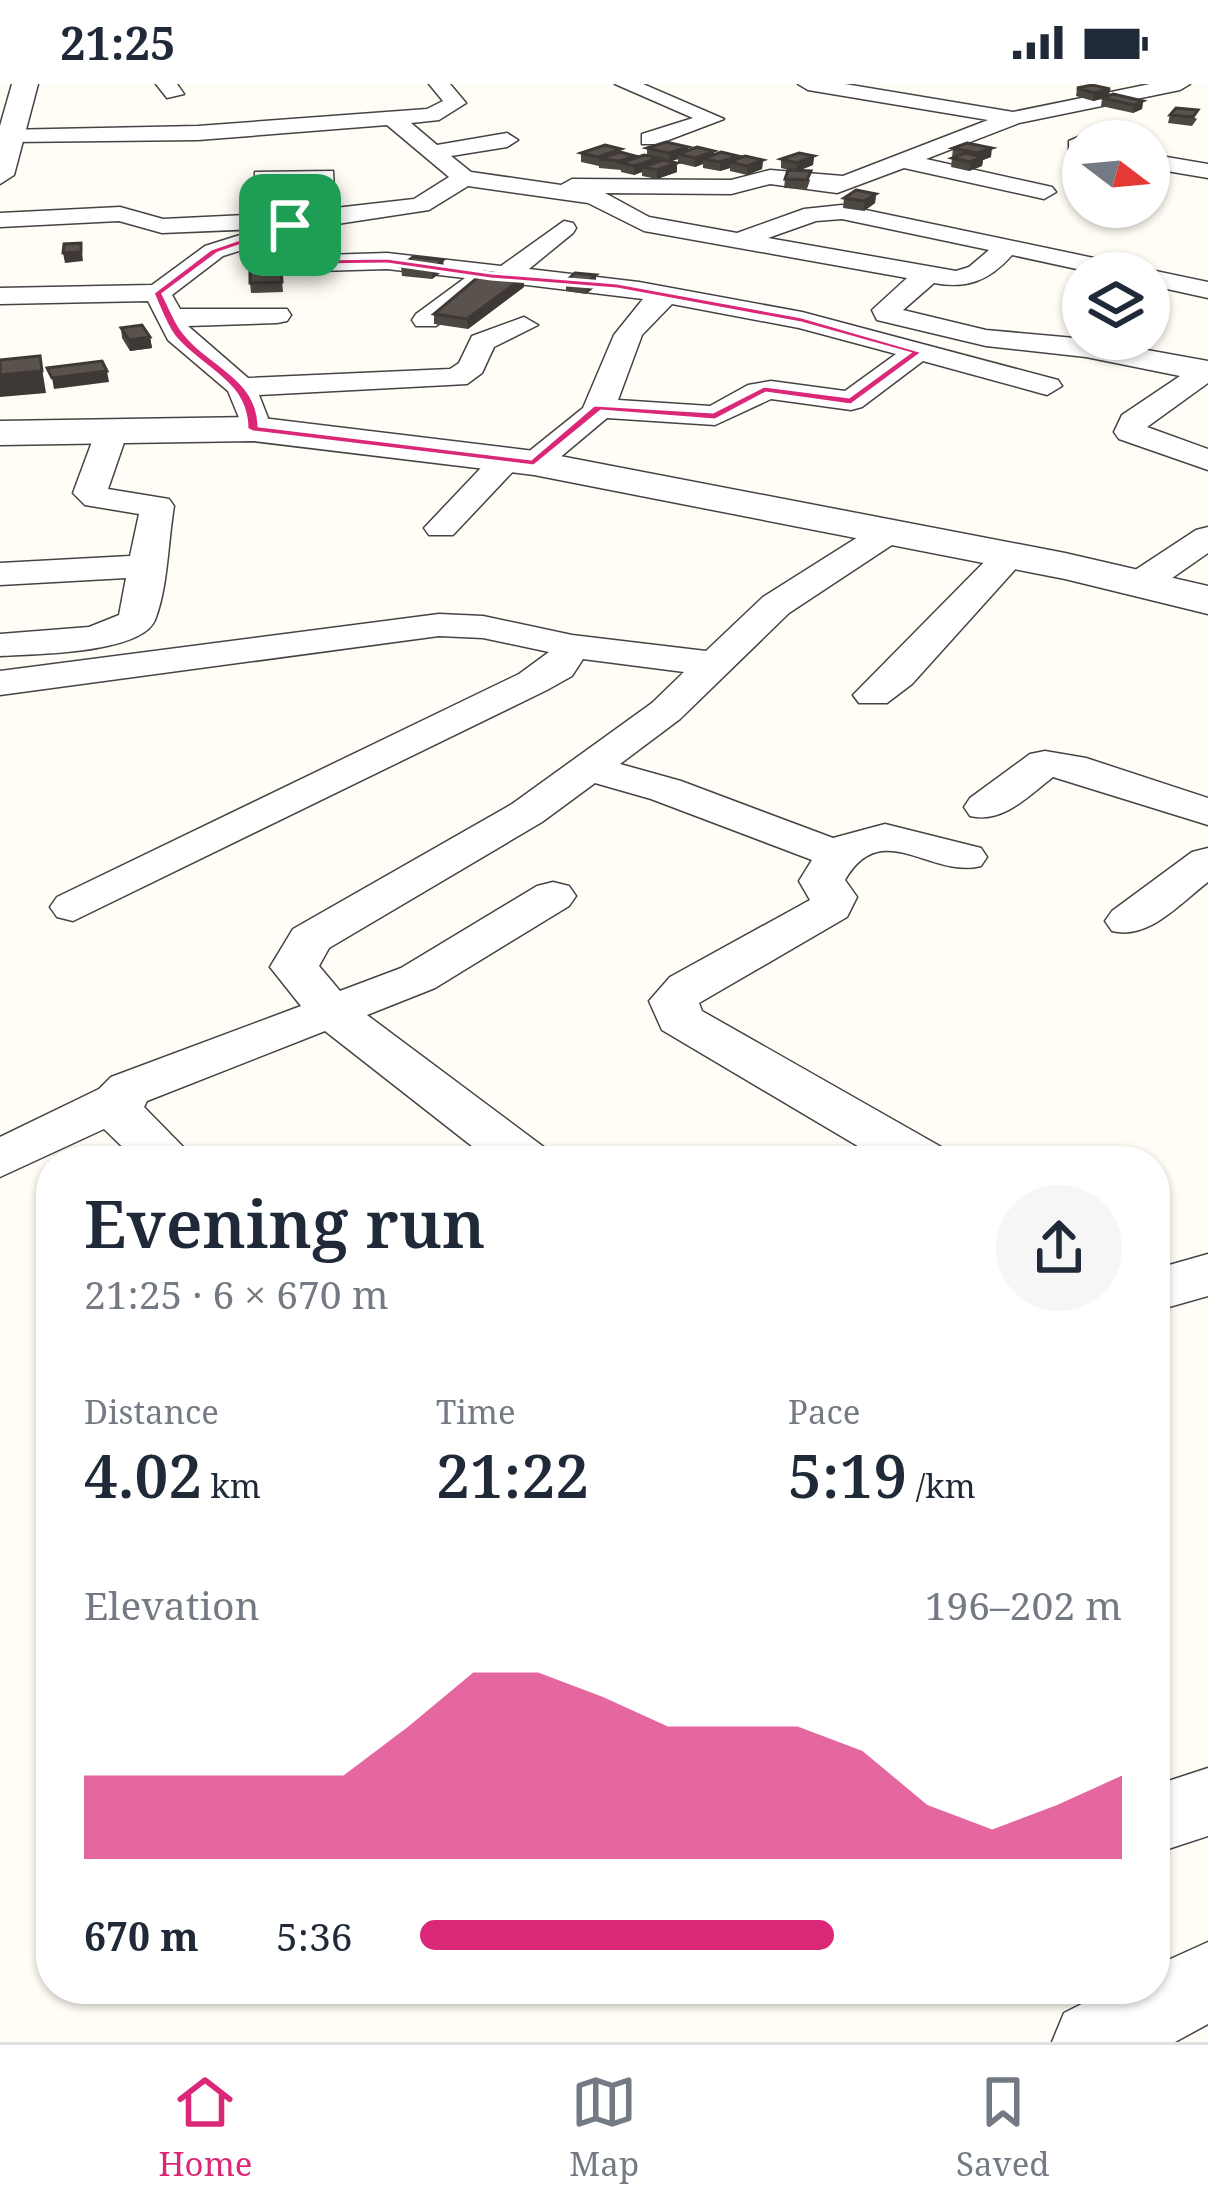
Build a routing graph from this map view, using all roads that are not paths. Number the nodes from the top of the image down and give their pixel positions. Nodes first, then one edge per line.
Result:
1 (25, 84) edge
2 (625, 84) edge
3 (808, 84) edge
4 (1100, 84) edge
5 (1180, 84) edge
6 (451, 86) edge
7 (1136, 94) junction
8 (918, 105) junction
9 (1190, 105) edge
10 (682, 109) junction
11 (1066, 109) junction
12 (647, 114) dead end
13 (1013, 118) junction
14 (394, 119) junction
15 (882, 119) dead end
16 (1076, 120) edge
17 (220, 131) junction
18 (11, 135) junction
19 (507, 140) dead end
20 (309, 145) dead end
21 (433, 152) junction
22 (905, 162) junction
23 (535, 163) dead end
24 (1170, 165) edge
25 (1208, 171) edge
26 (729, 176) edge
27 (263, 177) dead end
28 (476, 180) junction
29 (8, 185) edge
30 (521, 187) junction
31 (1044, 192) dead end
32 (322, 218) junction
33 (0, 220) edge
34 (910, 224) junction
35 (290, 225) junction
36 (564, 228) dead end
37 (384, 230) dead end
38 (737, 240) junction
39 (1000, 254) dead end
40 (1062, 258) edge
41 (850, 260) junction
42 (384, 261) junction
43 (496, 275) junction
44 (927, 275) junction
45 (1170, 282) edge
46 (1208, 290) edge
47 (668, 295) junction
48 (0, 296) edge
49 (163, 306) junction
50 (277, 315) dead end
51 (426, 320) dead end
52 (524, 326) dead end
53 (917, 352) junction
54 (1207, 371) edge
55 (1047, 386) dead end
56 (241, 388) junction
57 (598, 408) junction
58 (253, 429) junction
59 (112, 431) junction
60 (0, 433) edge
61 (1208, 460) edge
62 (520, 461) junction
63 (441, 528) dead end
64 (889, 532) junction
65 (1208, 537) edge
66 (1009, 556) junction
67 (146, 566) junction
68 (0, 574) edge
69 (1139, 584) junction
70 (1208, 600) edge
71 (0, 645) edge
72 (572, 646) junction
73 (715, 664) junction
74 (0, 683) edge
75 (873, 694) dead end
76 (585, 767) junction
77 (985, 807) dead end
78 (1208, 812) edge
79 (841, 856) junction
80 (964, 856) dead end
81 (1208, 861) edge
82 (553, 896) dead end
83 (73, 907) dead end
84 (1129, 920) dead end
85 (332, 1012) junction
86 (117, 1101) junction
87 (153, 1146) edge
88 (506, 1146) edge
89 (899, 1146) edge
90 (0, 1160) edge
91 (1208, 1275) edge
92 (1170, 1286) edge
93 (1208, 1802) edge
94 (1170, 1814) edge
95 (1208, 1981) edge
96 (1170, 2001) edge
97 (1165, 2004) edge
98 (1093, 2042) edge

1 - 18 street
2 - 10 street
3 - 8 street
4 - 7 street
5 - 7 street
6 - 14 street
7 - 9 street
7 - 11 street
8 - 13 street
8 - 15 street
10 - 12 street
10 - 26 street
11 - 13 street
11 - 16 street
13 - 22 street
14 - 17 street
14 - 21 street
17 - 18 street
17 - 20 street
18 - 29 street
19 - 21 street
21 - 28 street
22 - 30 street
22 - 31 street
23 - 28 street
24 - 25 street
27 - 32 street
28 - 30 street
28 - 32 street
30 - 38 street
32 - 35 street
33 - 35 street
34 - 38 street
34 - 40 street
34 - 41 street
35 - 42 street
35 - 49 street
36 - 43 street
37 - 42 street
38 - 41 street
39 - 44 street
41 - 44 street
42 - 43 street
43 - 47 street
43 - 51 street
44 - 54 street
45 - 46 street
47 - 53 street
47 - 57 street
48 - 49 street
49 - 50 street
49 - 56 street
52 - 56 street
53 - 55 street
53 - 57 street
54 - 61 street
56 - 58 street
57 - 62 street
58 - 59 street
58 - 62 street
59 - 60 street
59 - 67 street
62 - 63 street
62 - 64 street
64 - 66 street
64 - 73 street
65 - 69 street
66 - 69 street
66 - 75 street
67 - 68 street
67 - 71 street
69 - 70 street
72 - 73 street
72 - 74 street
72 - 83 street
73 - 76 street
76 - 79 street
76 - 85 street
77 - 78 street
79 - 80 street
79 - 89 street
81 - 84 street
82 - 85 street
85 - 86 street
85 - 88 street
86 - 87 street
86 - 90 street
91 - 92 street
93 - 94 street
95 - 96 street
97 - 98 street

